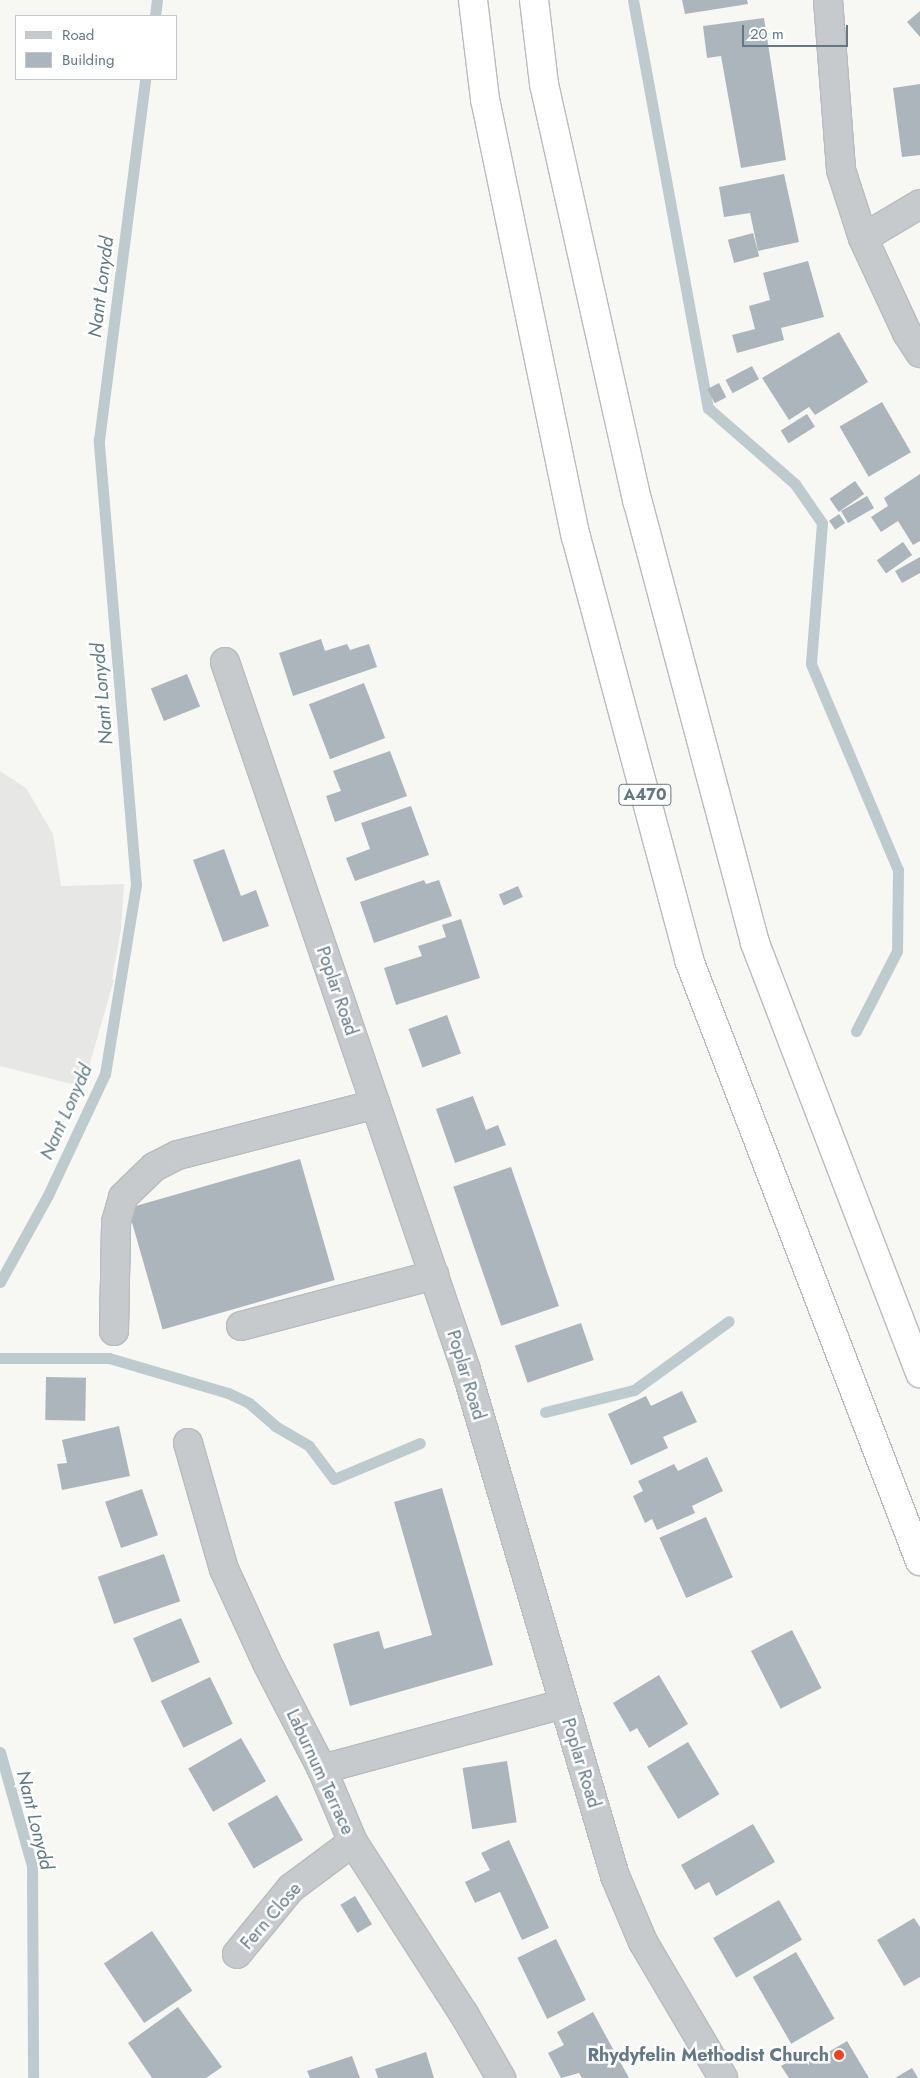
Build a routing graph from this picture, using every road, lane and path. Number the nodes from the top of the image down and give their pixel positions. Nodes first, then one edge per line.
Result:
1 (472, 0) edge
2 (534, 0) edge
3 (828, 0) edge
4 (920, 204) edge
5 (863, 238) junction
6 (920, 353) edge
7 (226, 662) dead end
8 (376, 1104) junction
9 (434, 1275) junction
10 (241, 1326) dead end
11 (114, 1331) dead end
12 (920, 1374) edge
13 (188, 1443) dead end
14 (920, 1561) edge
15 (563, 1704) junction
16 (322, 1769) junction
17 (352, 1842) junction
18 (237, 1954) dead end
19 (501, 2078) edge
20 (722, 2078) edge

1 - 14 highway, A470
2 - 12 highway
3 - 5 street
4 - 5 street
5 - 6 street
7 - 8 street, Poplar Road
8 - 9 street, Poplar Road
8 - 11 street
9 - 10 street
9 - 15 street, Poplar Road
13 - 16 street, Laburnum Terrace
15 - 16 street
15 - 20 street, Poplar Road
16 - 17 street, Laburnum Terrace
17 - 18 street, Fern Close
17 - 19 street, Laburnum Terrace

